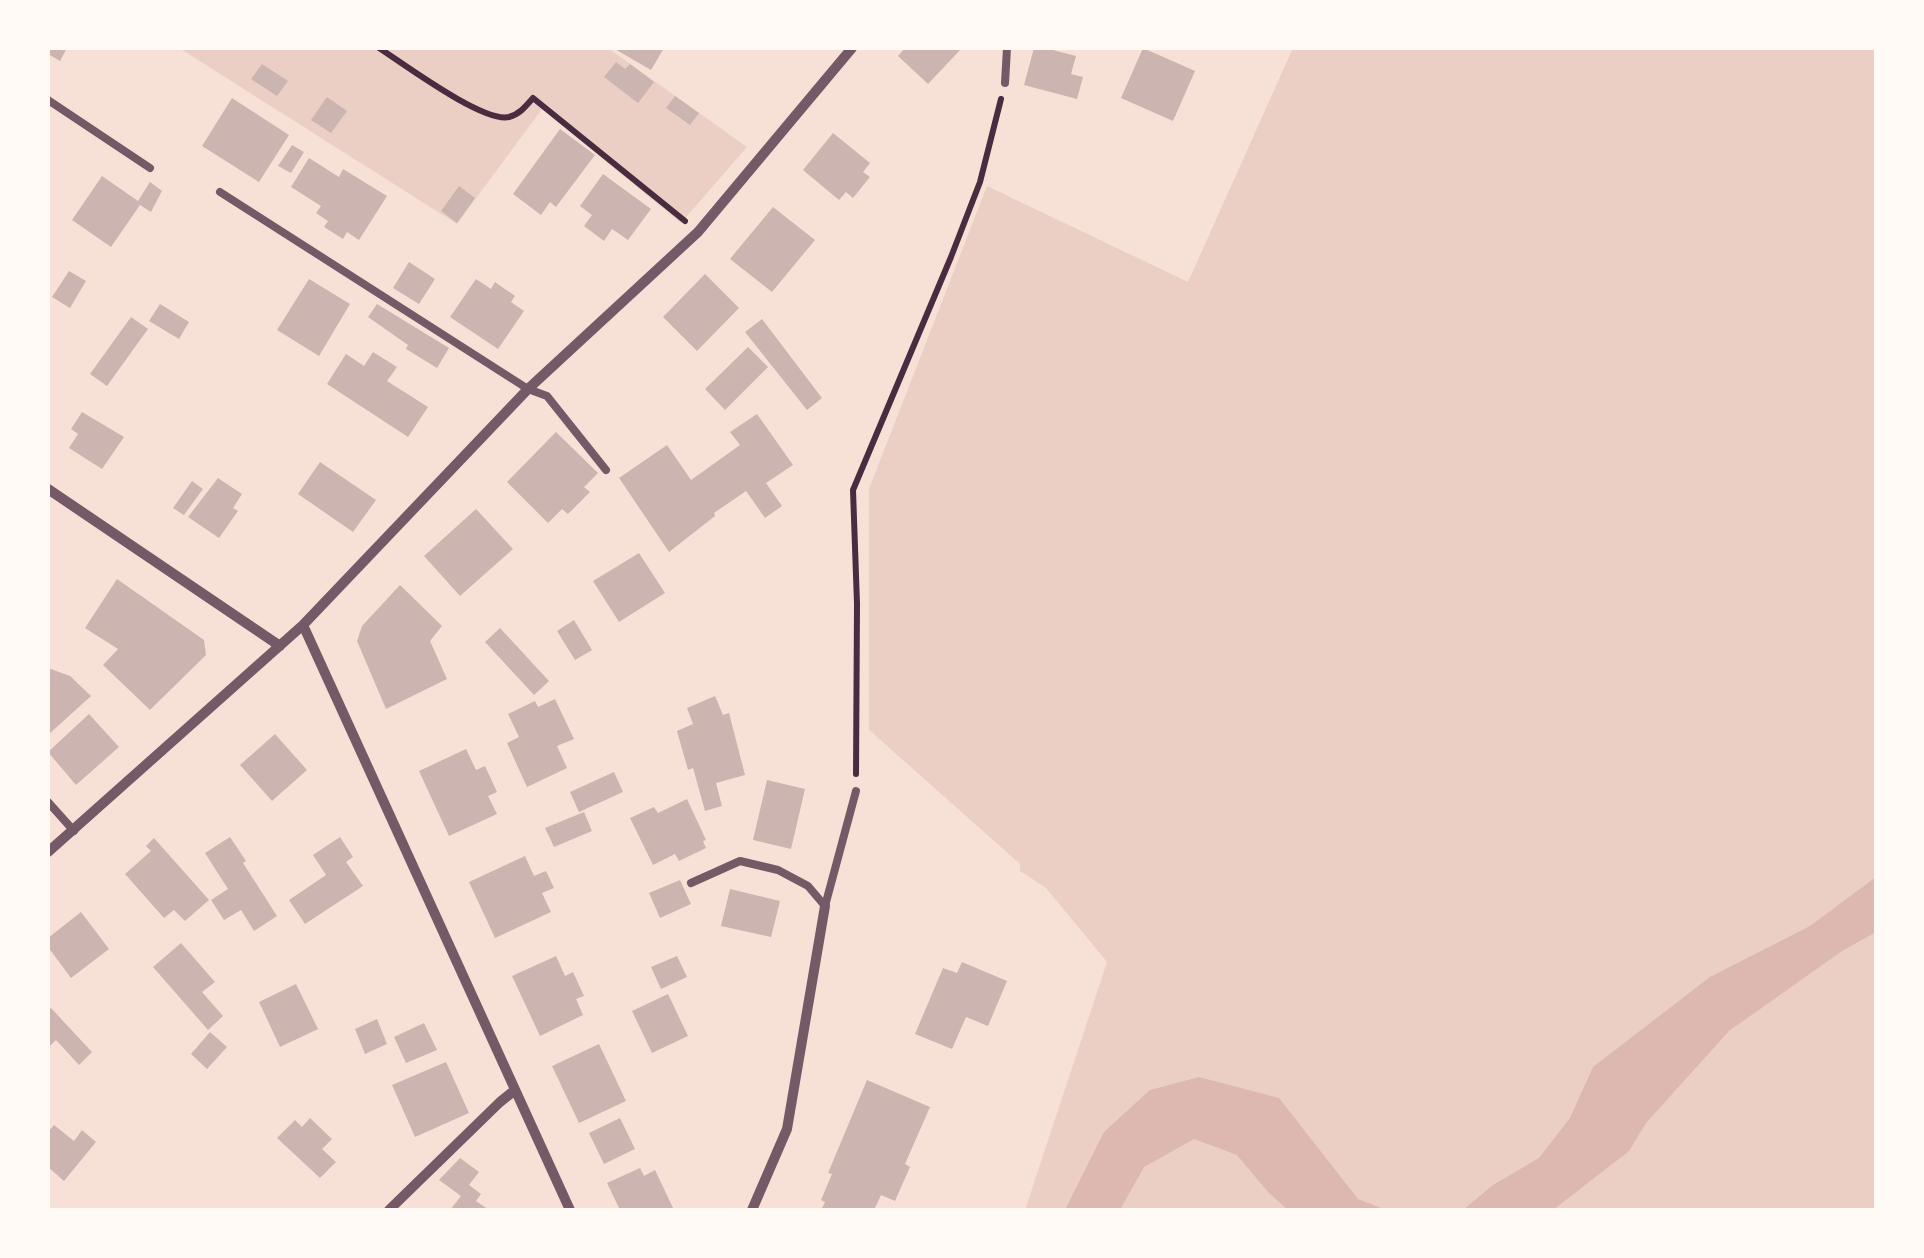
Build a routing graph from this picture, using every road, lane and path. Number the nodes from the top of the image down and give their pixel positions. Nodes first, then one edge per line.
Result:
1 (379, 48) edge
2 (852, 48) edge
3 (1007, 48) edge
4 (1005, 84) joint
5 (48, 100) edge
6 (150, 168) dead end
7 (220, 192) dead end
8 (698, 232) junction
9 (528, 389) junction
10 (606, 470) dead end
11 (48, 489) edge
12 (303, 625) junction
13 (280, 646) junction
14 (856, 791) joint
15 (48, 802) edge
16 (74, 831) junction
17 (48, 852) edge
18 (691, 883) dead end
19 (825, 906) junction
20 (515, 1090) junction
21 (389, 1210) edge
22 (570, 1210) edge
23 (752, 1210) edge

1 - 8 path
2 - 8 street
3 - 4 lane
4 - 14 path
5 - 6 lane
7 - 9 lane
8 - 9 street
9 - 10 lane
9 - 12 street
11 - 13 street
12 - 13 street
12 - 20 street
13 - 16 street
14 - 19 lane
15 - 16 lane
16 - 17 street
18 - 19 lane
19 - 23 street
20 - 21 street
20 - 22 street

